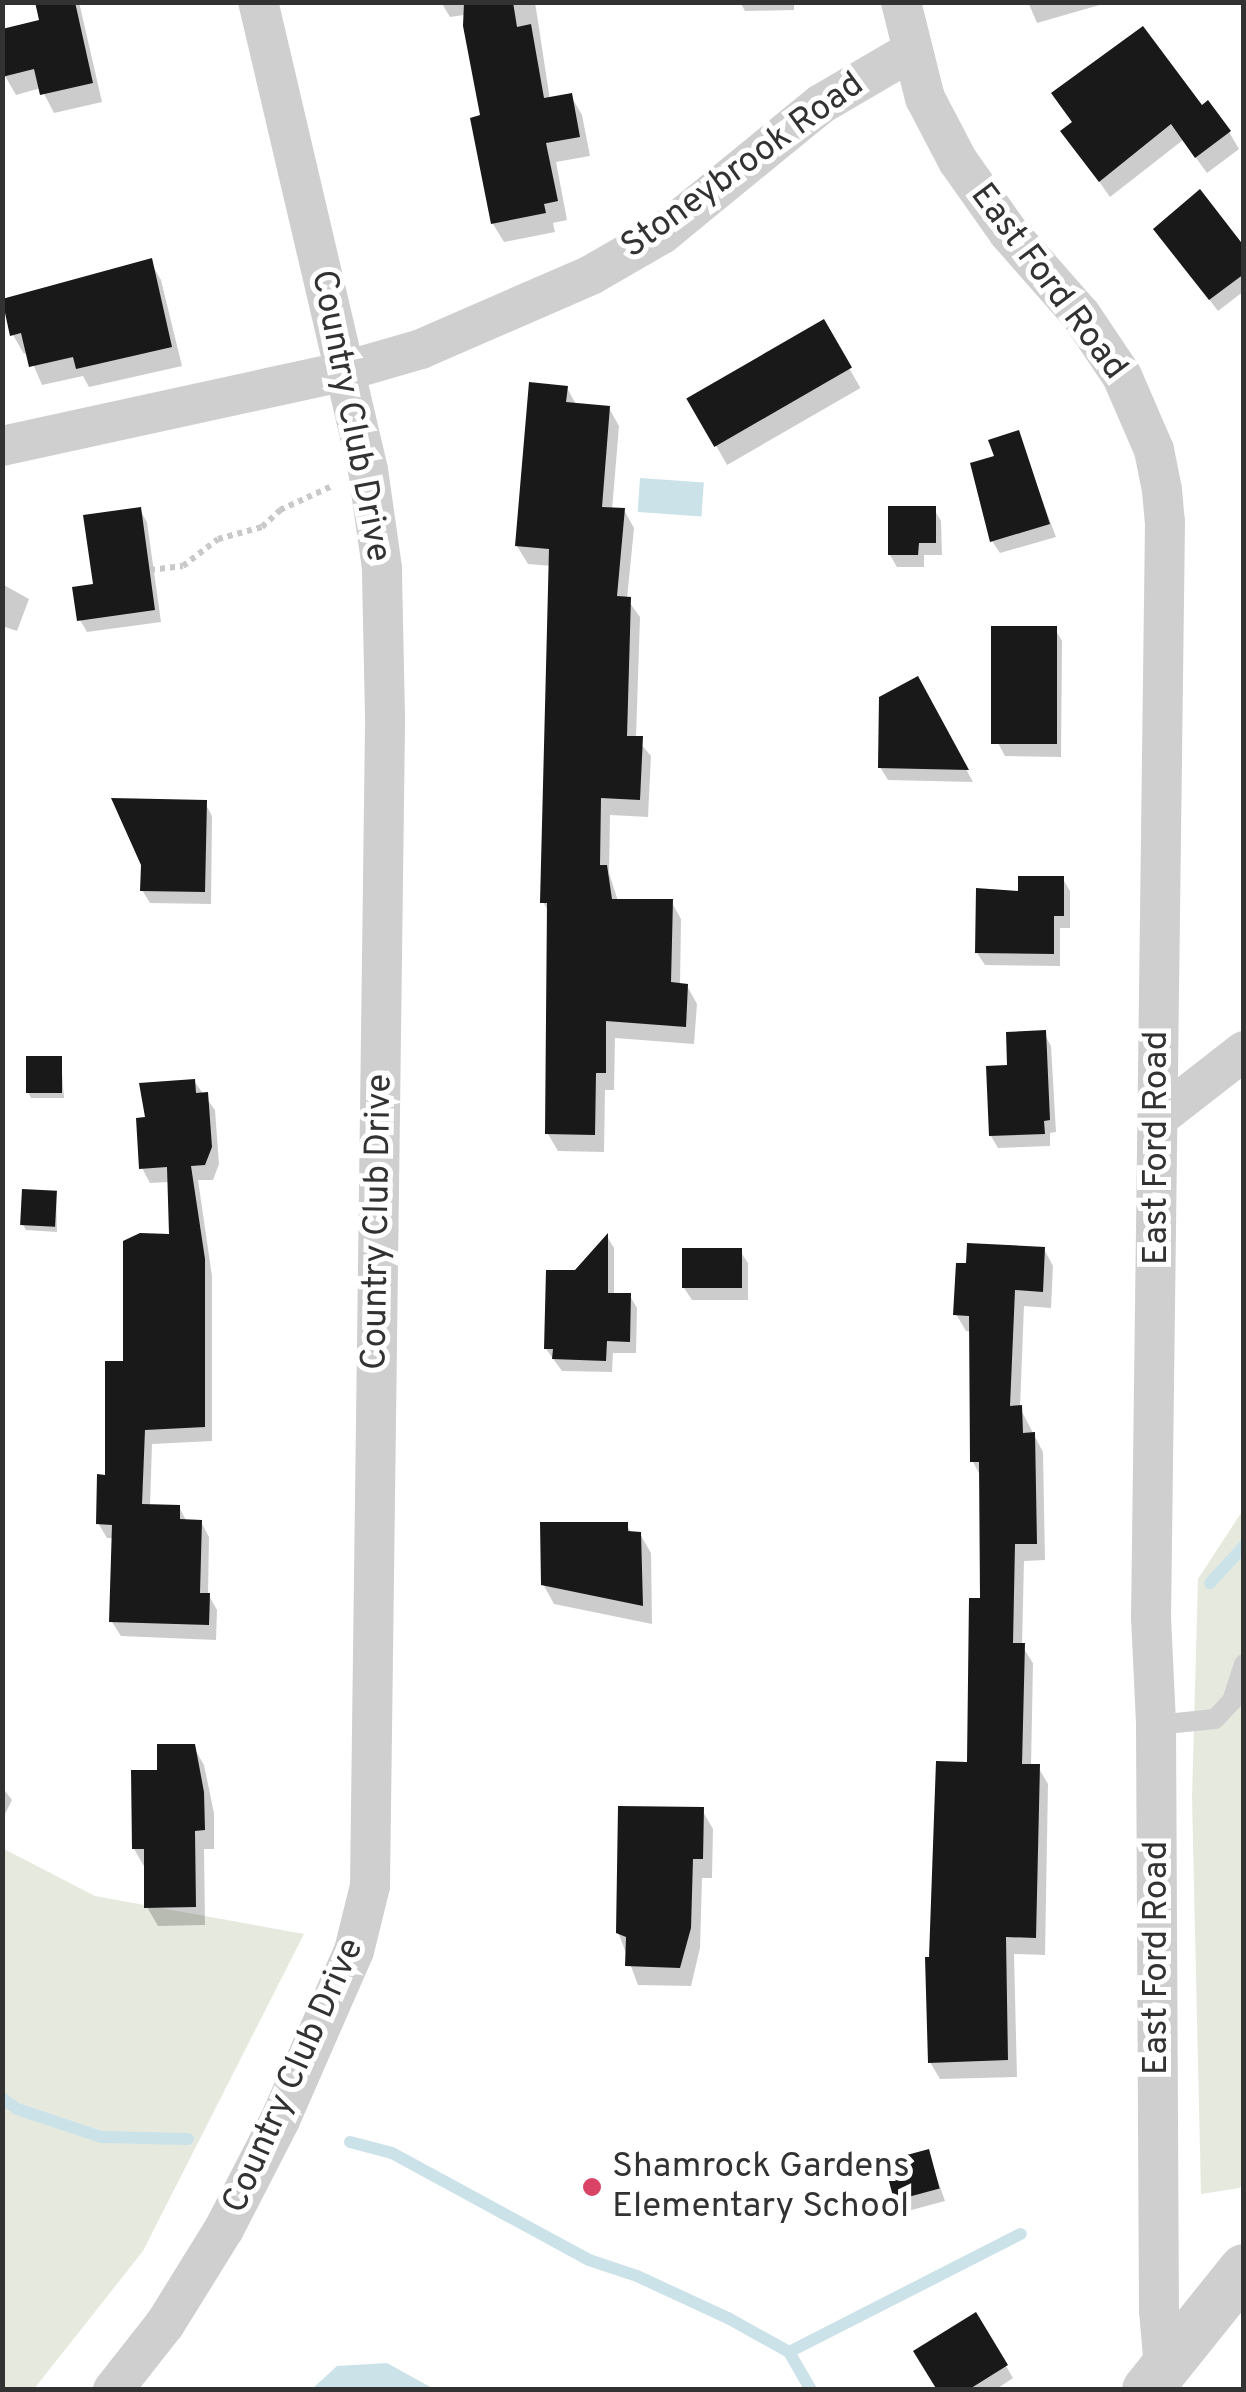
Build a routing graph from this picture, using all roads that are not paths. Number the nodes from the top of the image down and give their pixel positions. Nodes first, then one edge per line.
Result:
1 (258, 2) edge
2 (901, 2) edge
3 (910, 52) junction
4 (346, 372) junction
5 (2, 446) edge
6 (1244, 1050) edge
7 (1158, 1118) junction
8 (1244, 1664) edge
9 (1156, 1726) junction
10 (1244, 2270) edge
11 (1156, 2379) edge
12 (113, 2390) edge

1 - 4 street, Country Club Drive
2 - 3 street, East Ford Road
3 - 4 street, Stoneybrook Road
3 - 7 street, East Ford Road
4 - 5 street, Stoneybrook Road
4 - 12 street, Country Club Drive
6 - 7 street
7 - 9 street, East Ford Road
8 - 9 lane
9 - 11 street, East Ford Road
10 - 11 street

